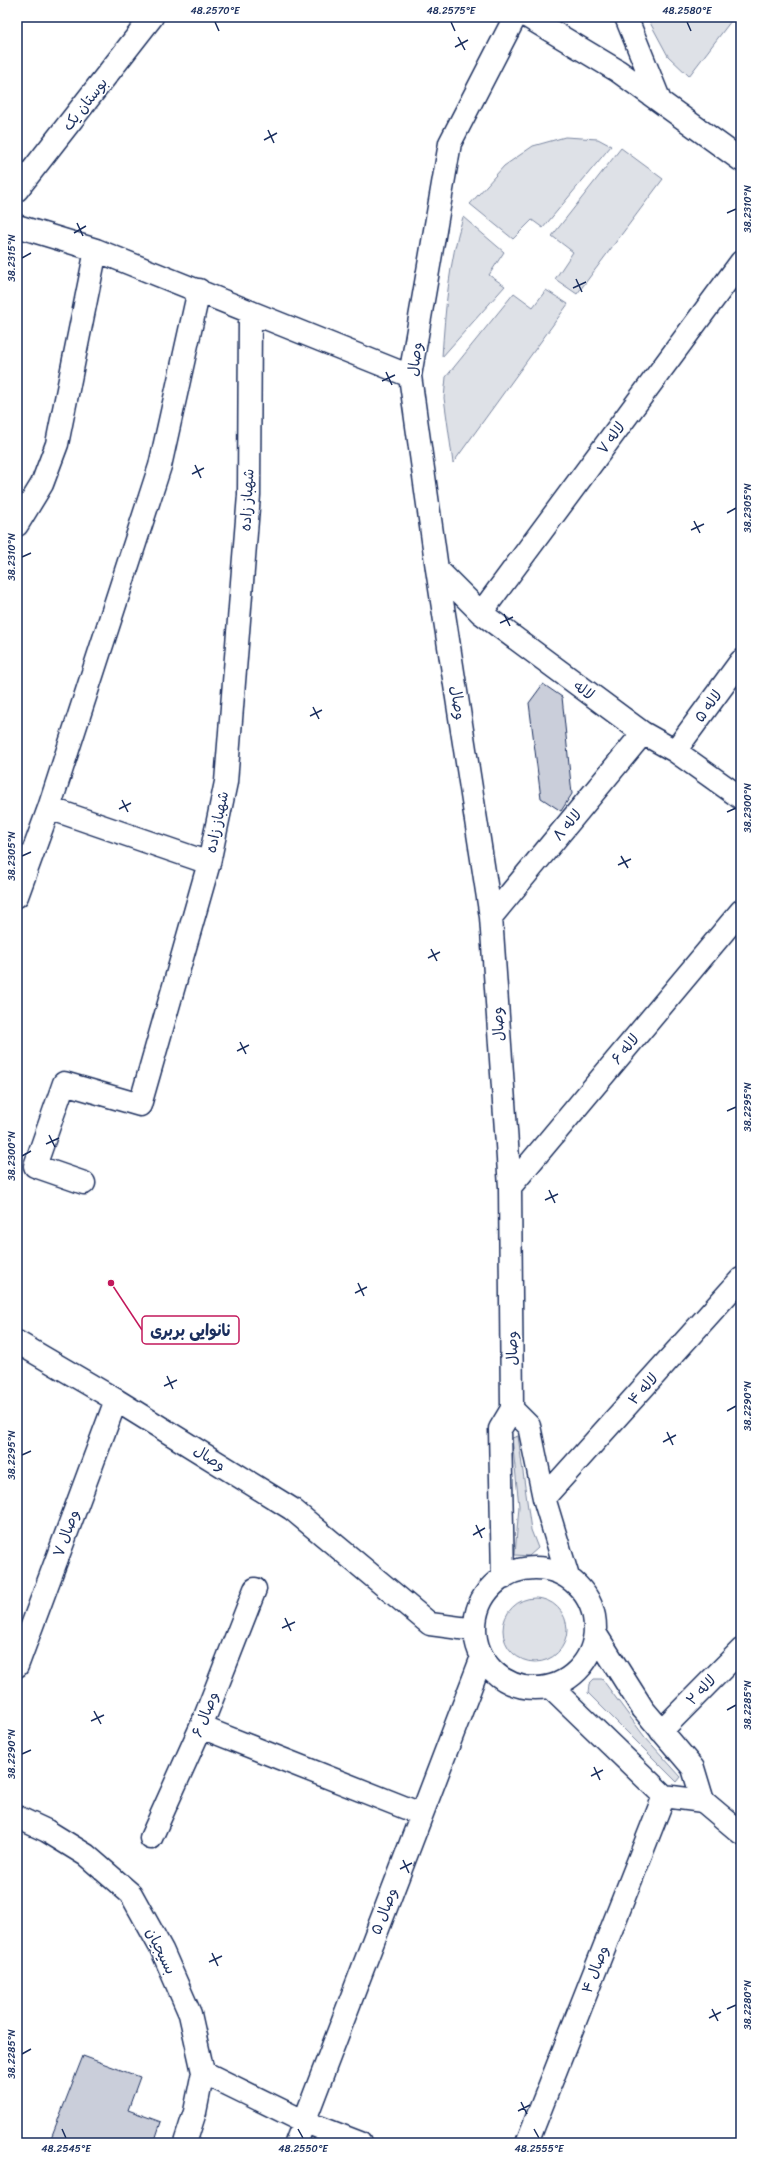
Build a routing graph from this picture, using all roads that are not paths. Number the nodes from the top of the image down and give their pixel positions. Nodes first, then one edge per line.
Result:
1 (152, 17) edge
2 (515, 17) edge
3 (528, 17) edge
4 (626, 17) edge
5 (660, 101) junction
6 (741, 160) edge
7 (17, 190) edge
8 (17, 226) edge
9 (96, 250) junction
10 (741, 262) edge
11 (199, 290) junction
12 (250, 312) junction
13 (410, 376) junction
14 (17, 525) edge
15 (437, 569) junction
16 (481, 613) junction
17 (741, 661) edge
18 (643, 733) junction
19 (676, 752) junction
20 (741, 798) edge
21 (49, 808) junction
22 (209, 863) junction
23 (17, 896) edge
24 (741, 912) edge
25 (491, 917) junction
26 (84, 1183) dead end
27 (510, 1187) junction
28 (741, 1279) edge
29 (17, 1342) edge
30 (116, 1400) junction
31 (512, 1409) junction
32 (544, 1498) junction
33 (568, 1577) junction
34 (503, 1578) junction
35 (255, 1589) dead end
36 (475, 1630) junction
37 (595, 1633) junction
38 (741, 1650) edge
39 (482, 1657) junction
40 (17, 1666) edge
41 (551, 1687) junction
42 (201, 1727) junction
43 (661, 1731) junction
44 (664, 1796) junction
45 (703, 1800) junction
46 (420, 1814) junction
47 (17, 1817) edge
48 (741, 1833) edge
49 (151, 1838) dead end
50 (203, 2072) junction
51 (303, 2121) junction
52 (184, 2143) edge
53 (296, 2143) edge
54 (360, 2143) edge
55 (527, 2143) edge

1 - 7 street, بوستان یک
2 - 13 street, وصال
3 - 5 street
4 - 5 street
5 - 6 street
8 - 9 street
9 - 11 street
9 - 14 street
10 - 16 street, لاله ۷
11 - 12 street
11 - 21 street
12 - 13 street
12 - 22 street, شهباز زاده
13 - 15 street, وصال
15 - 16 street, لاله
15 - 25 street, وصال
16 - 18 street, لاله
17 - 19 street, لاله ۵
18 - 19 street, لاله
18 - 25 street, لاله ۸
19 - 20 street, لاله
21 - 22 street
21 - 23 street
22 - 26 street, شهباز زاده
24 - 27 street, لاله ۶
25 - 27 street, وصال
27 - 31 street, وصال
28 - 32 street, لاله ۴
29 - 30 street, وصال
30 - 36 street, وصال
30 - 40 street, وصال ۷
31 - 32 street
31 - 34 street
32 - 33 street
33 - 34 street
33 - 37 street
34 - 36 street
35 - 42 street, وصال ۶
36 - 39 street
37 - 41 street
37 - 43 street
38 - 43 street, لاله ۲
39 - 41 street
39 - 46 street, وصال ۵
41 - 44 street
42 - 46 street
42 - 49 street, وصال ۶
43 - 45 street
44 - 45 street
44 - 55 street, وصال ۴
45 - 48 street
46 - 51 street, وصال ۵
47 - 50 street, بسیجیان
50 - 51 street
50 - 52 street, بسیجیان
51 - 53 street, وصال ۵
51 - 54 street

